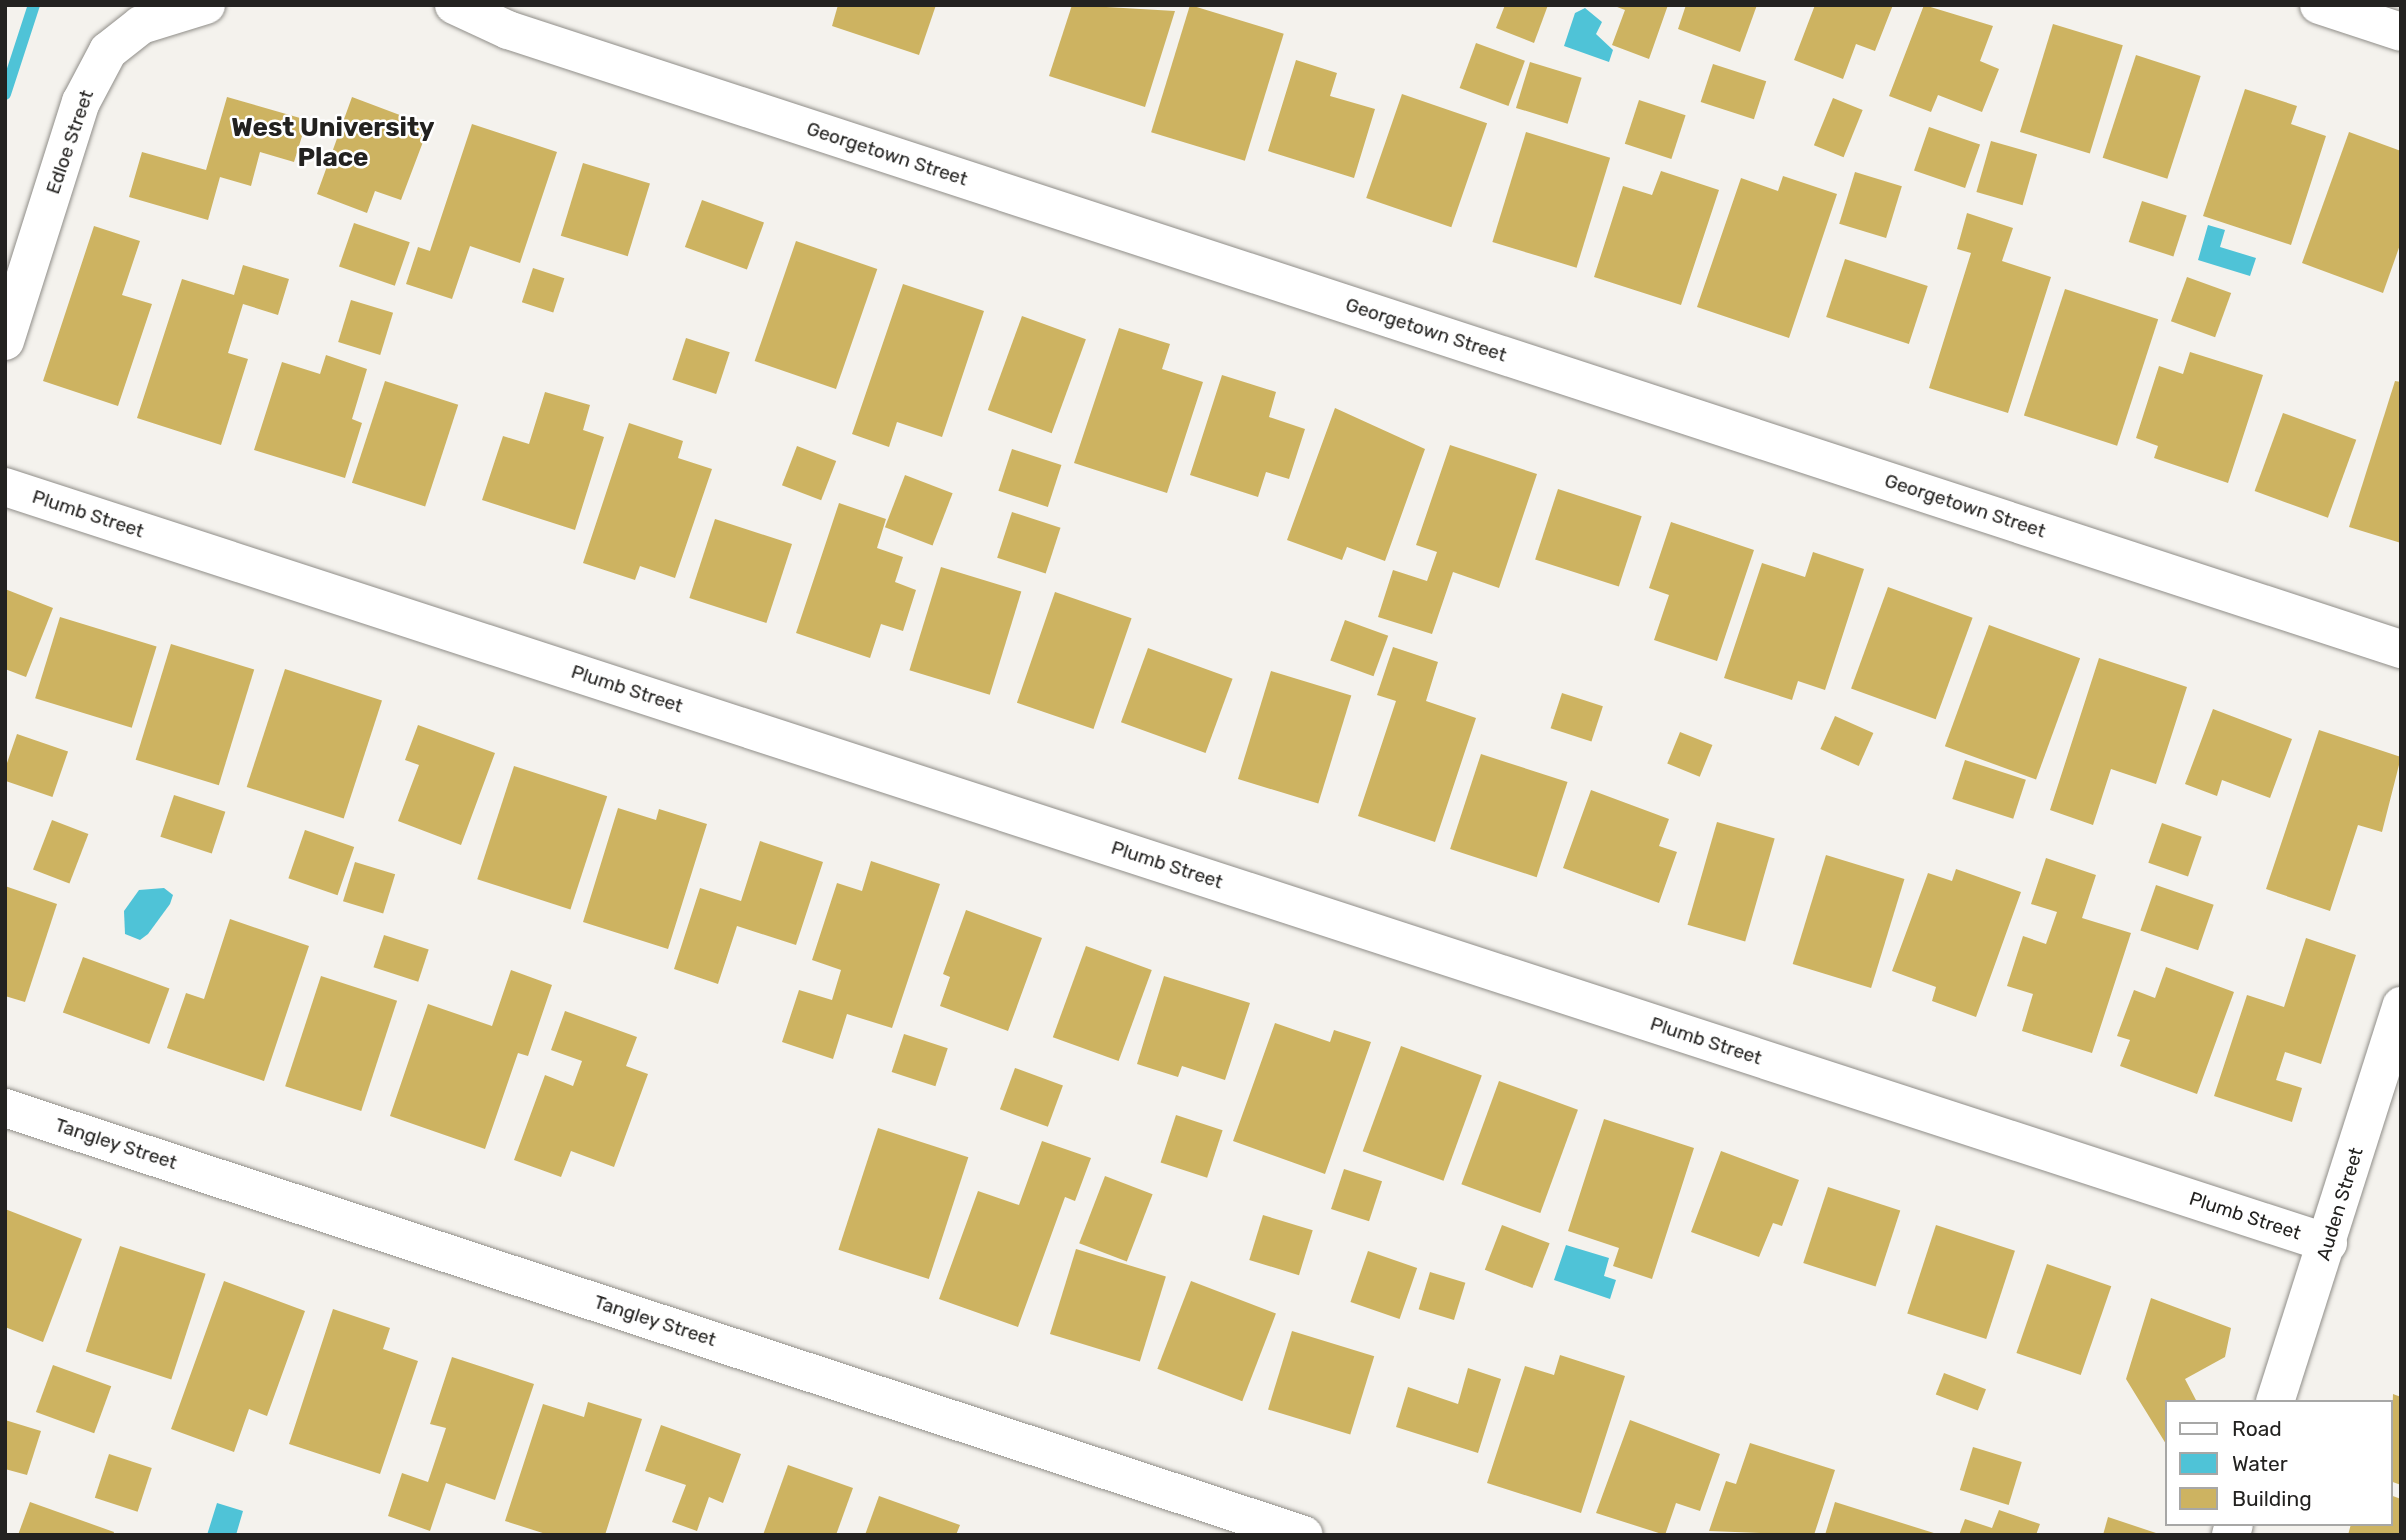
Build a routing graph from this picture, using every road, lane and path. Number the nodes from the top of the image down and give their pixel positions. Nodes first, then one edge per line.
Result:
1 (206, 5) edge
2 (454, 5) edge
3 (2319, 5) edge
4 (2401, 32) edge
5 (5, 341) edge
6 (5, 486) edge
7 (2401, 649) edge
8 (2398, 1026) edge
9 (5, 1108) edge
10 (2328, 1243) junction
11 (2276, 1400) edge
12 (1304, 1535) edge

1 - 5 street, Edloe Street
2 - 7 street, Georgetown Street
3 - 4 street
6 - 10 street, Plumb Street
8 - 10 street, Auden Street
9 - 12 street, Tangley Street
10 - 11 street, Auden Street

